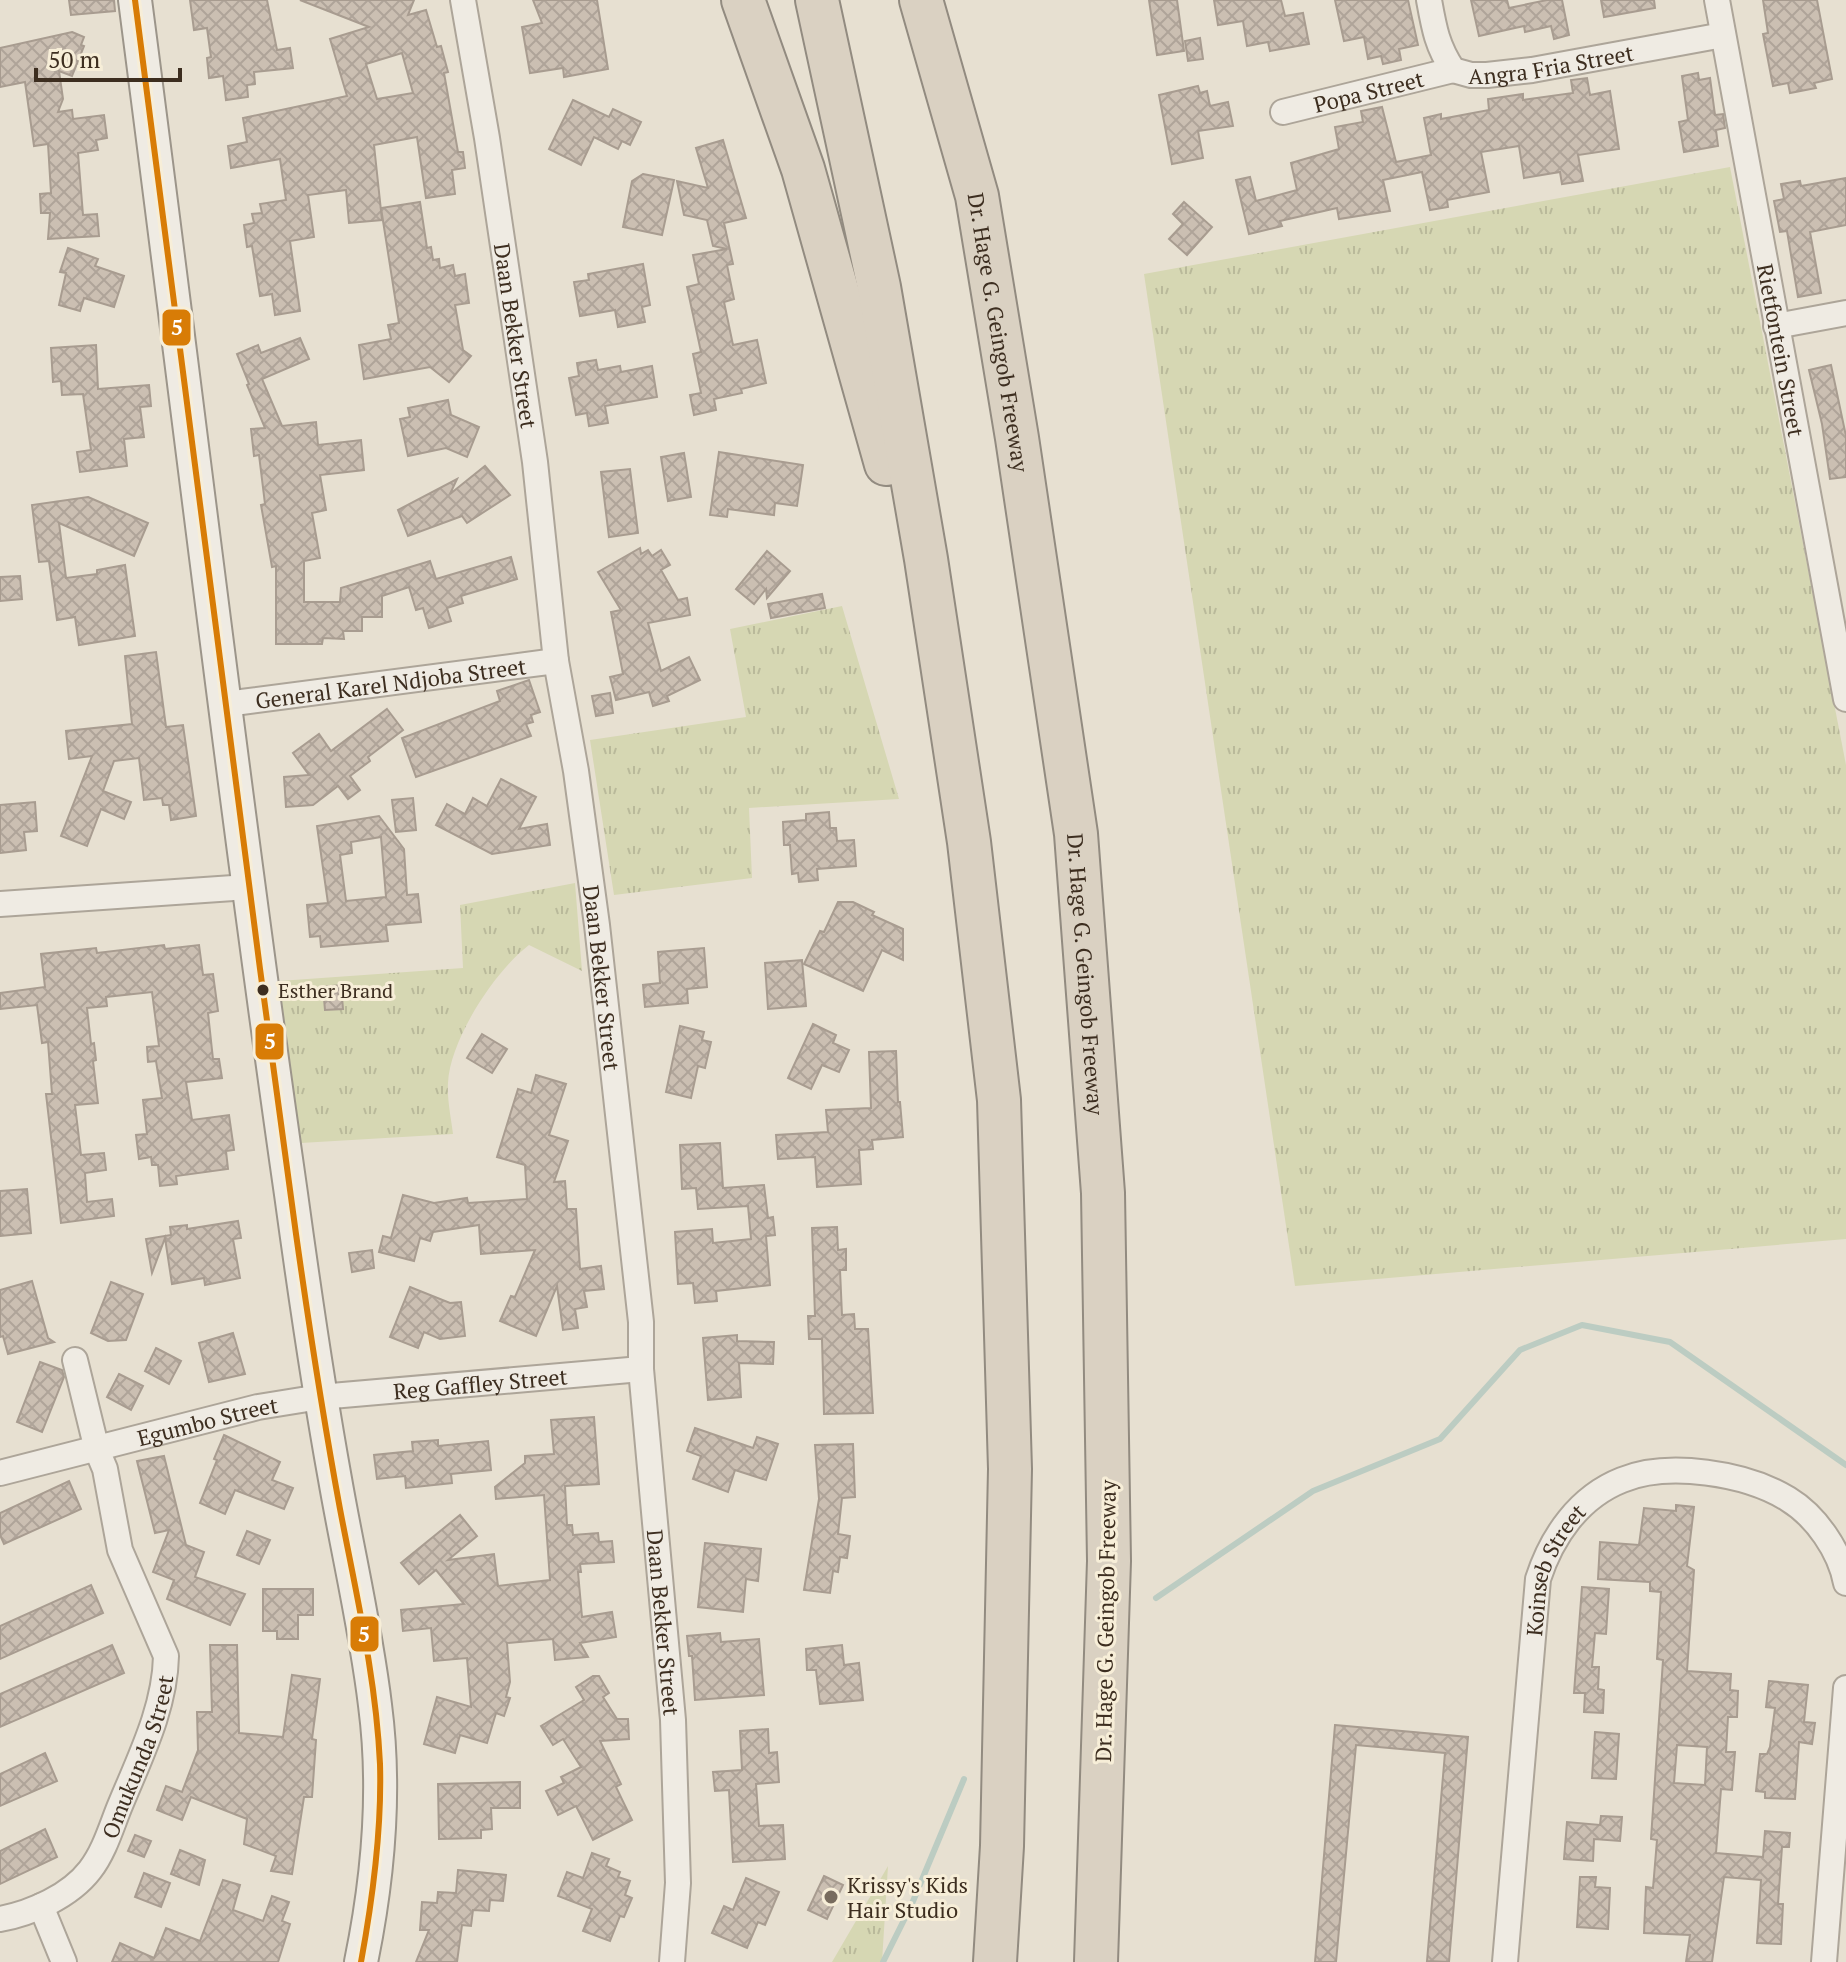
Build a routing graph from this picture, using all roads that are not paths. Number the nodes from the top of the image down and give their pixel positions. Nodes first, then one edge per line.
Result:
1 (135, 0) edge
2 (463, 0) edge
3 (743, 0) edge
4 (817, 0) edge
5 (921, 0) edge
6 (950, 0) edge
7 (1429, 0) edge
8 (1717, 0) edge
9 (1723, 35) junction
10 (1453, 70) junction
11 (1283, 112) dead end
12 (977, 196) junction
13 (1846, 313) edge
14 (1776, 326) junction
15 (940, 650) junction
16 (556, 661) junction
17 (1846, 699) edge
18 (226, 704) junction
19 (248, 887) junction
20 (0, 904) edge
21 (75, 1360) dead end
22 (641, 1369) junction
23 (320, 1397) junction
24 (97, 1450) junction
25 (0, 1473) edge
26 (1846, 1583) edge
27 (1846, 1688) edge
28 (41, 1906) junction
29 (0, 1919) edge
30 (64, 1962) edge
31 (361, 1962) edge
32 (672, 1962) edge
33 (995, 1962) edge
34 (1096, 1962) edge
35 (1505, 1962) edge
36 (1824, 1962) edge

1 - 18 street
2 - 16 street, Daan Bekker Street
3 - 15 highway
4 - 15 highway
5 - 12 highway, Dr. Hage G. Geingob Freeway
6 - 12 highway
7 - 10 street, Angra Fria Street
8 - 9 street, Rietfontein Street
9 - 10 street, Angra Fria Street
9 - 14 street, Rietfontein Street
10 - 11 street, Popa Street
12 - 34 highway, Dr. Hage G. Geingob Freeway
13 - 14 street
14 - 17 street, Rietfontein Street
15 - 33 highway
16 - 18 street, General Karel Ndjoba Street
16 - 22 street, Daan Bekker Street
18 - 19 street
19 - 20 street
19 - 23 street
21 - 24 street
22 - 23 street, Reg Gaffley Street
22 - 32 street, Daan Bekker Street
23 - 24 street, Egumbo Street
23 - 31 street
24 - 25 street, Egumbo Street
24 - 28 street, Omukunda Street
26 - 35 street, Koinseb Street
27 - 36 street
28 - 29 street, Omukunda Street
28 - 30 street

